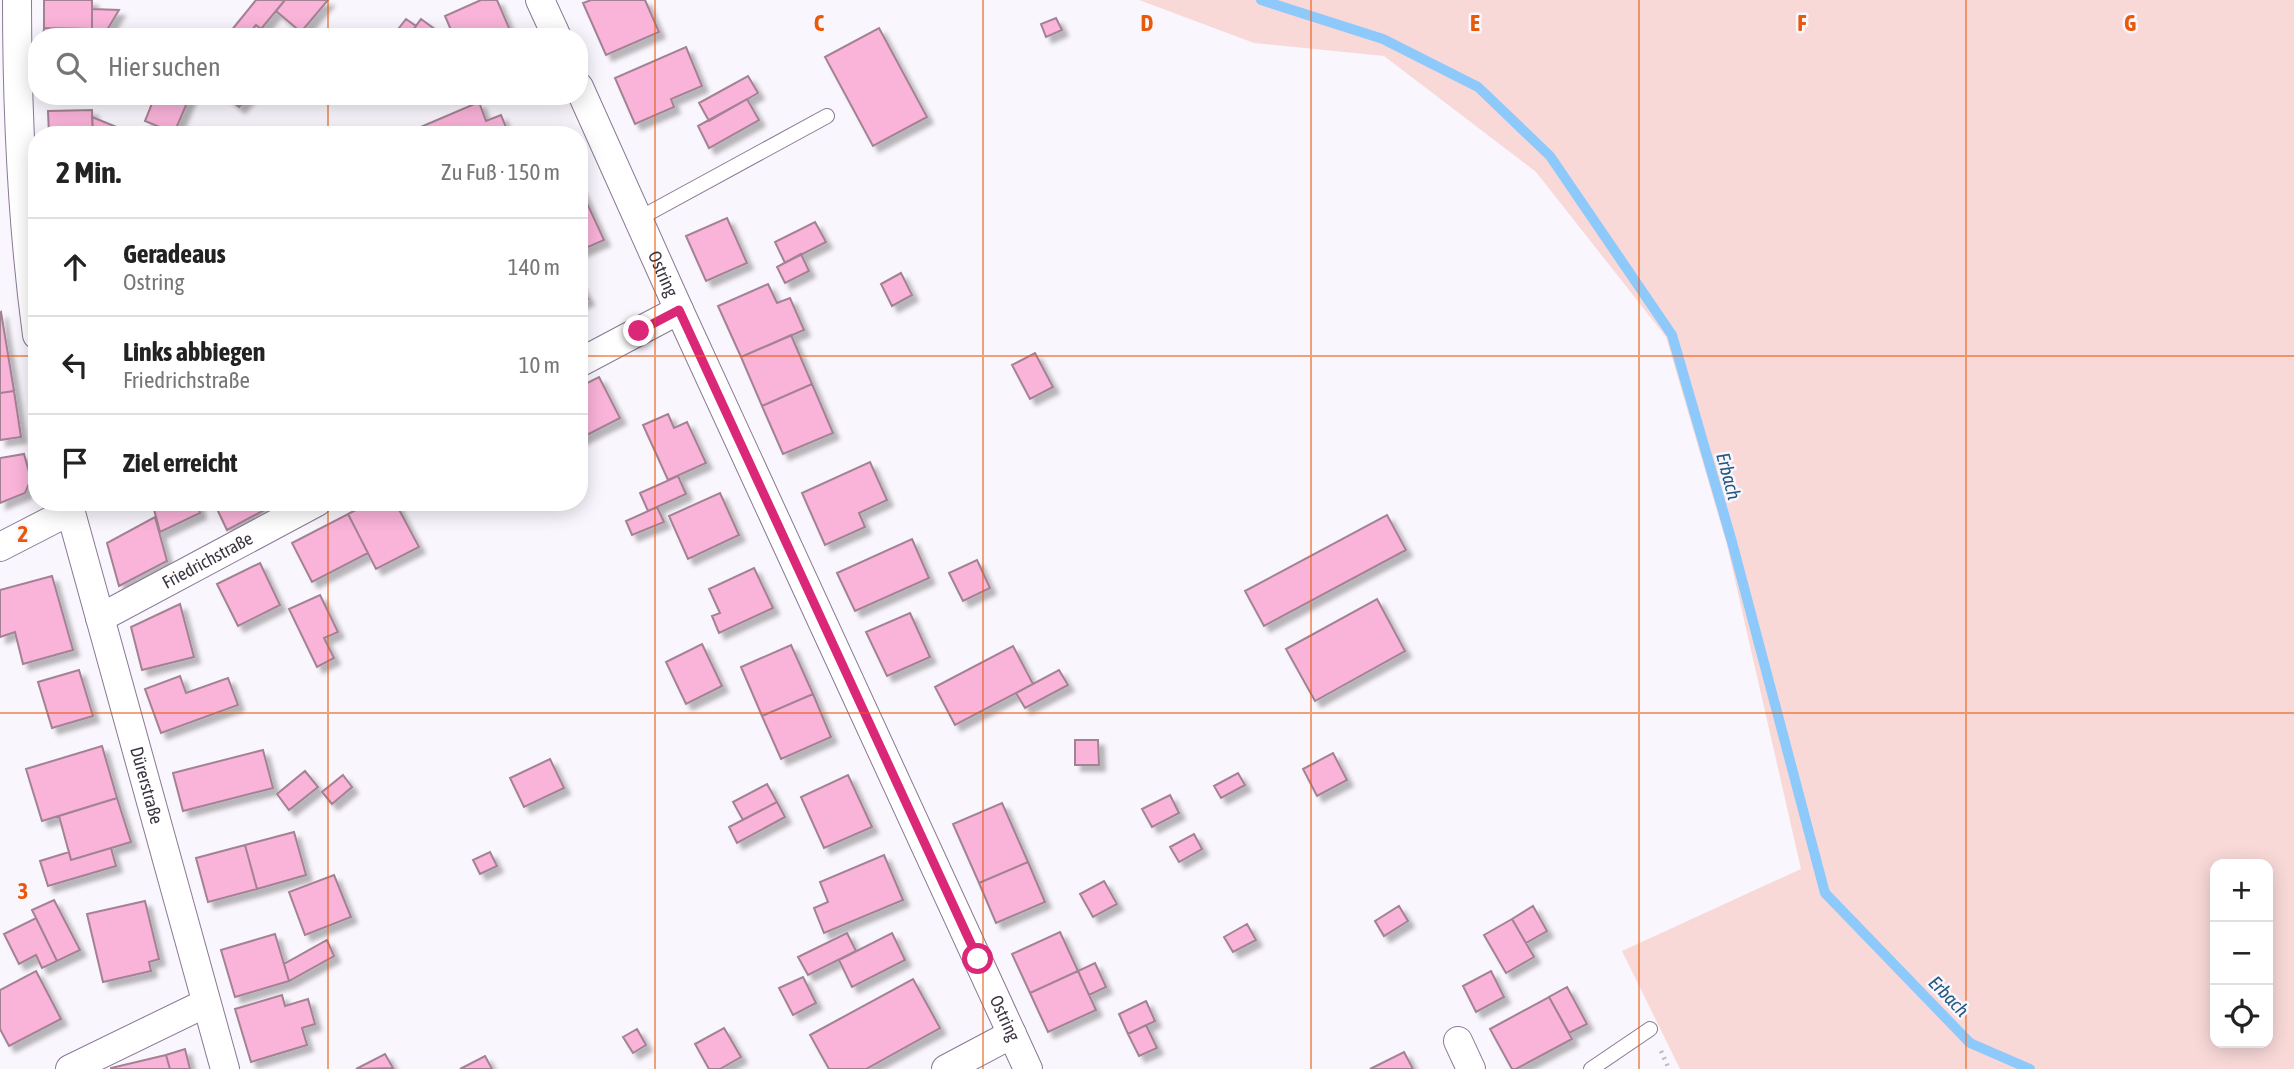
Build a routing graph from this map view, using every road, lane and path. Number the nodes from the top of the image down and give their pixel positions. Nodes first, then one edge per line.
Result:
1 (17, 0) edge
2 (540, 0) edge
3 (553, 28) edge
4 (587, 105) edge
5 (827, 116) dead end
6 (639, 219) junction
7 (28, 250) edge
8 (679, 310) junction
9 (588, 358) edge
10 (62, 511) edge
11 (70, 511) edge
12 (300, 511) edge
13 (0, 547) edge
14 (100, 618) junction
15 (206, 1003) junction
16 (1650, 1029) dead end
17 (1012, 1034) junction
18 (1458, 1041) dead end
19 (70, 1069) edge
20 (225, 1069) edge
21 (946, 1069) edge
22 (1028, 1069) edge
23 (1471, 1069) edge
24 (1591, 1069) edge

1 - 7 street
2 - 3 street
4 - 6 street, Ostring
5 - 6 lane
6 - 8 street, Ostring
8 - 9 street
8 - 17 street, Ostring
10 - 13 street
11 - 14 street, Dürerstraße
12 - 14 street, Friedrichstraße
14 - 15 street, Dürerstraße
15 - 19 street
15 - 20 street, Dürerstraße
16 - 24 lane
17 - 21 street
17 - 22 street, Ostring
18 - 23 street

